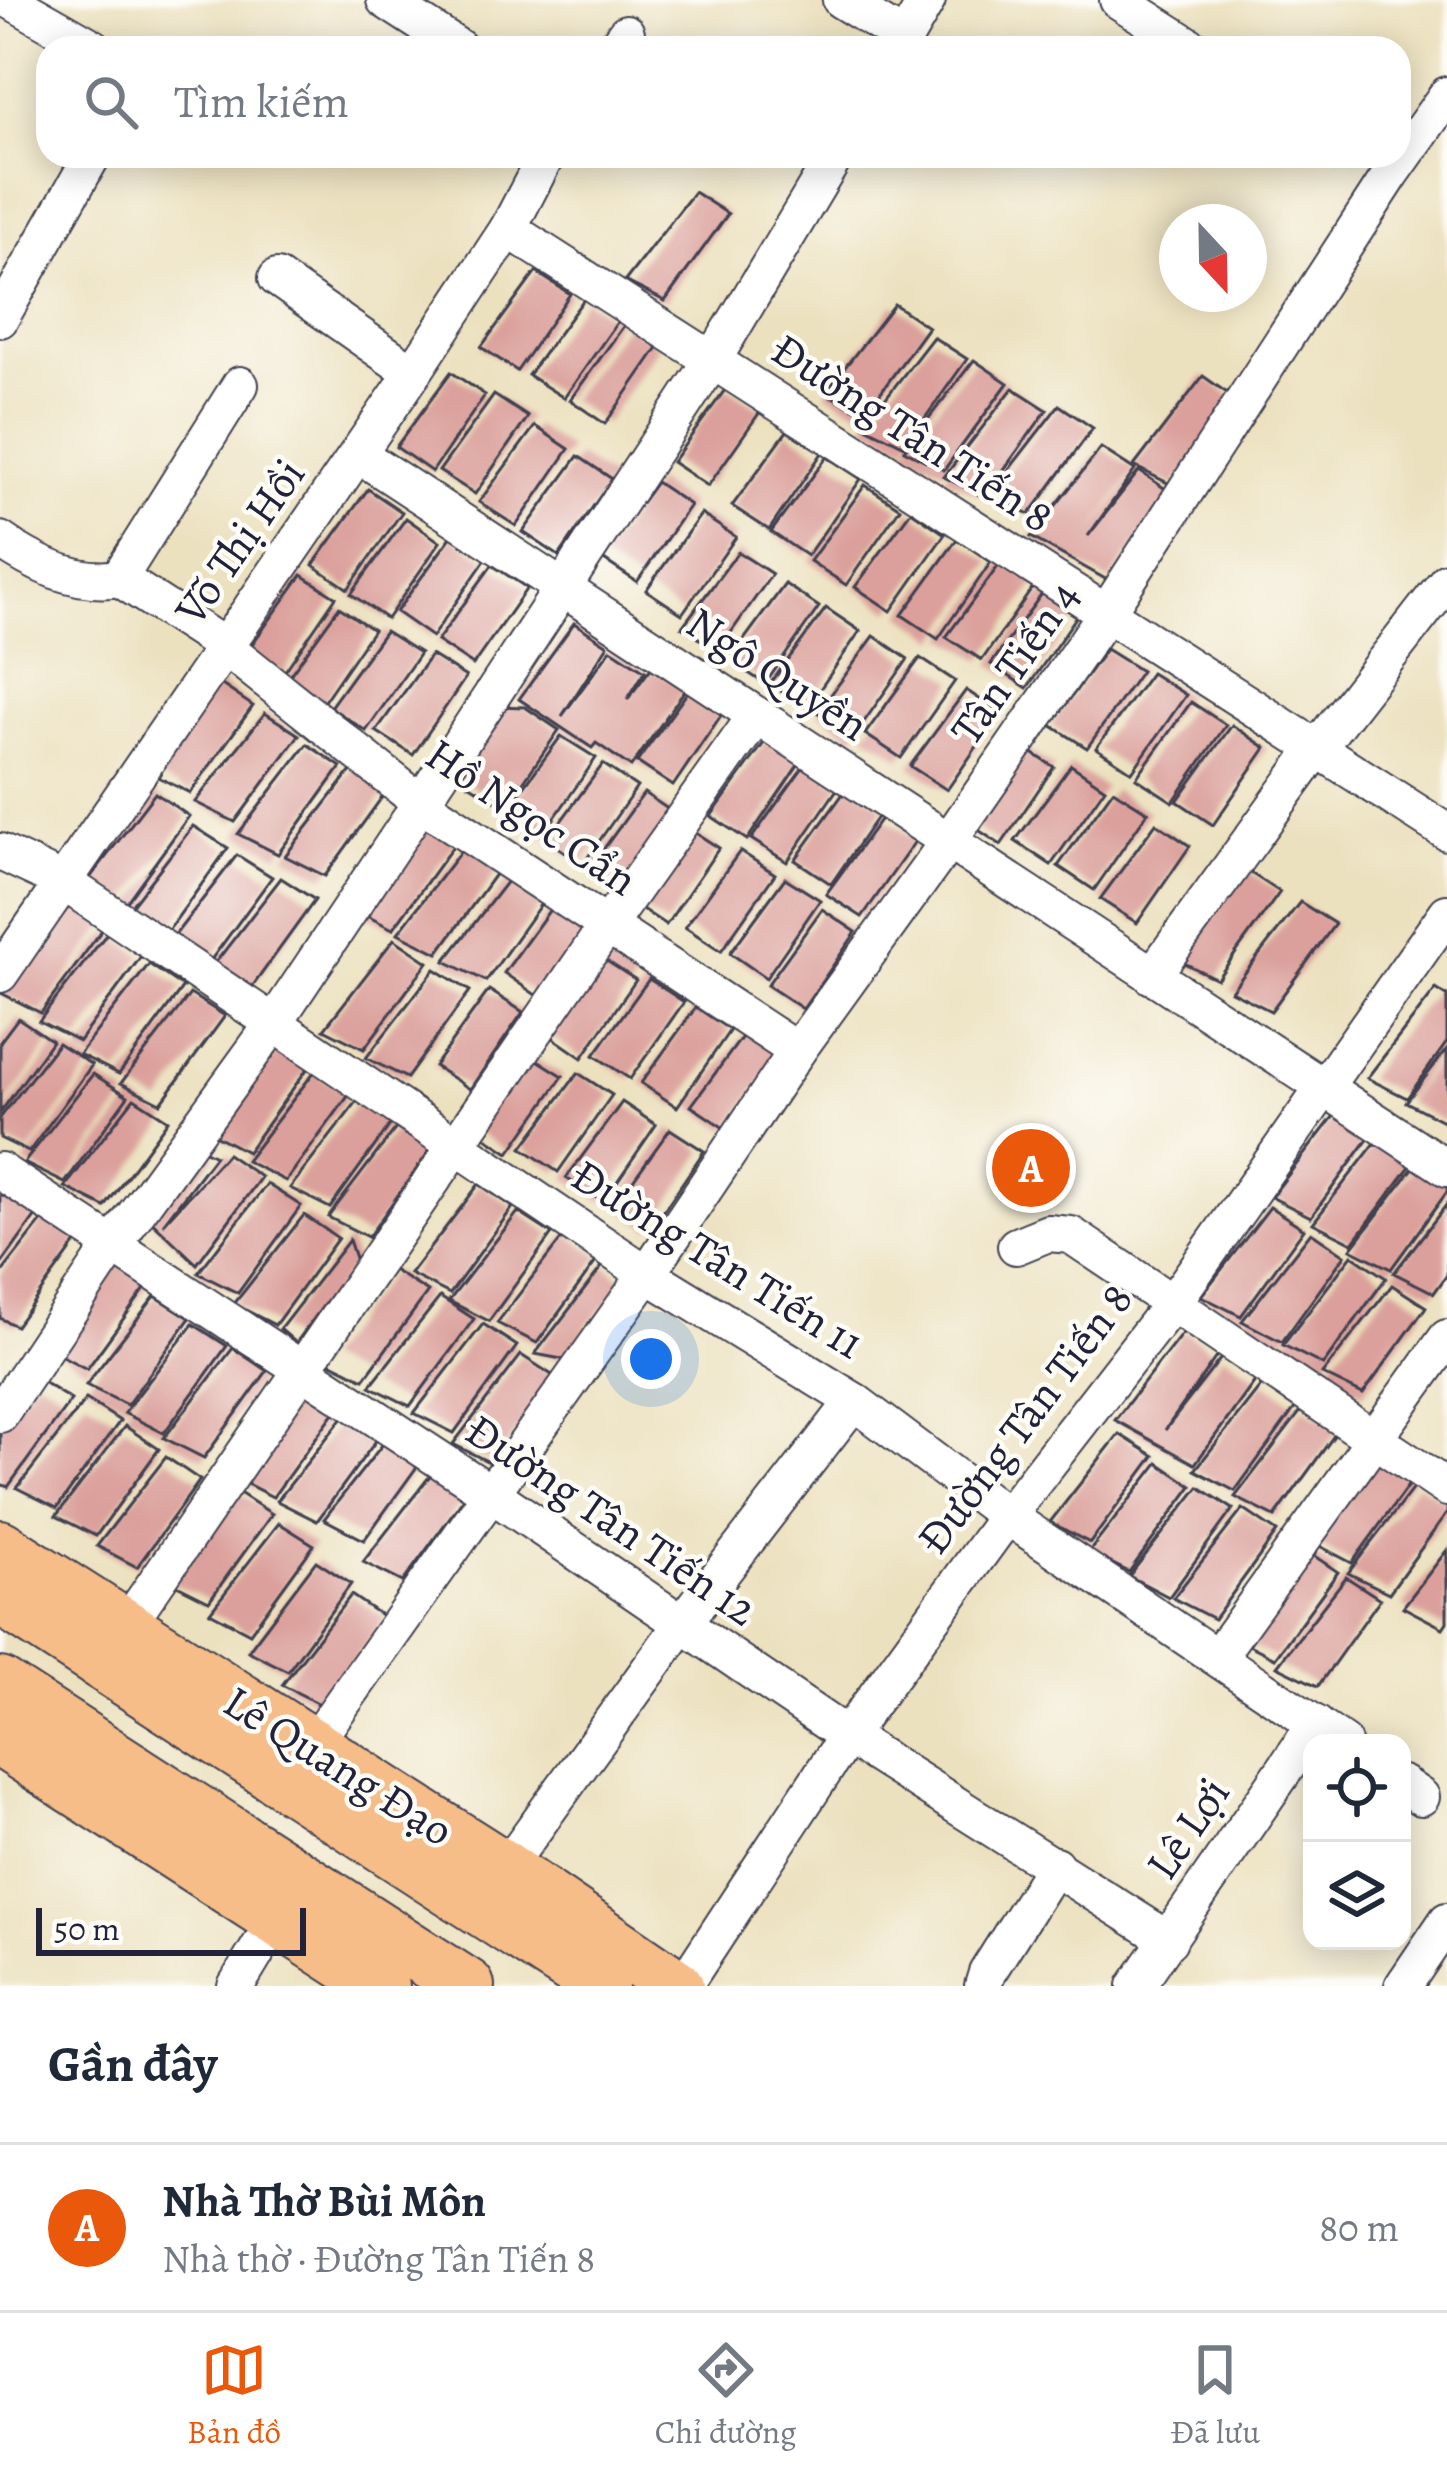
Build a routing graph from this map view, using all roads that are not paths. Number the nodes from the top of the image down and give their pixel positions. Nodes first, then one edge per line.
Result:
1 (10, 0) edge
2 (385, 0) edge
3 (841, 0) edge
4 (928, 0) edge
5 (1118, 0) edge
6 (73, 36) edge
7 (440, 36) edge
8 (892, 36) edge
9 (906, 36) edge
10 (1174, 36) edge
11 (1447, 95) edge
12 (1411, 130) edge
13 (85, 168) edge
14 (540, 168) edge
15 (828, 168) edge
16 (1374, 168) edge
17 (508, 230) junction
18 (277, 278) dead end
19 (0, 320) edge
20 (714, 358) junction
21 (412, 373) junction
22 (240, 385) dead end
23 (358, 454) junction
24 (10, 548) edge
25 (119, 578) junction
26 (1447, 581) edge
27 (561, 587) junction
28 (1105, 615) junction
29 (224, 646) junction
30 (756, 716) junction
31 (1318, 747) junction
32 (421, 802) junction
33 (1447, 832) edge
34 (948, 842) junction
35 (0, 851) edge
36 (62, 880) junction
37 (1447, 913) edge
38 (607, 926) junction
39 (0, 974) edge
40 (1152, 976) junction
41 (274, 1023) junction
42 (796, 1051) junction
43 (1323, 1086) junction
44 (455, 1145) junction
45 (1447, 1168) edge
46 (0, 1171) edge
47 (112, 1246) junction
48 (1016, 1246) dead end
49 (647, 1274) junction
50 (1174, 1301) junction
51 (1447, 1338) edge
52 (304, 1371) junction
53 (854, 1401) junction
54 (0, 1414) edge
55 (1375, 1438) junction
56 (1447, 1488) edge
57 (489, 1492) junction
58 (1007, 1516) junction
59 (0, 1547) edge
60 (0, 1597) edge
61 (682, 1624) junction
62 (124, 1629) junction
63 (1218, 1656) junction
64 (0, 1685) edge
65 (1330, 1734) edge
66 (847, 1736) junction
67 (0, 1738) edge
68 (311, 1747) junction
69 (1303, 1768) edge
70 (1055, 1865) junction
71 (505, 1869) junction
72 (288, 1900) junction
73 (1447, 1921) edge
74 (1168, 1940) junction
75 (236, 1986) edge
76 (381, 1986) edge
77 (467, 1986) edge
78 (601, 1986) edge
79 (680, 1986) edge
80 (983, 1986) edge
81 (1136, 1986) edge
82 (1403, 1986) edge

1 - 6 street
2 - 7 street
3 - 8 street
4 - 9 street
5 - 10 street
11 - 12 street, Tân Tiến 4
13 - 19 street
14 - 17 street, Võ Thị Hồi
15 - 20 street
16 - 28 street, Tân Tiến 4
17 - 20 street, Đường Tân Tiến 8
17 - 21 street, Võ Thị Hồi
18 - 21 street
20 - 27 street
20 - 28 street, Đường Tân Tiến 8
21 - 23 street, Võ Thị Hồi
22 - 25 street
23 - 27 street, Ngô Quyền
23 - 29 street, Võ Thị Hồi
24 - 25 street
25 - 29 street, Hồ Ngọc Cẩn
26 - 31 street
27 - 30 street, Ngô Quyền
27 - 32 street
28 - 31 street, Đường Tân Tiến 8
28 - 34 street, Tân Tiến 4
29 - 32 street, Hồ Ngọc Cẩn
29 - 36 street, Võ Thị Hồi
30 - 34 street, Ngô Quyền
30 - 38 street
31 - 33 street, Đường Tân Tiến 8
31 - 40 street
32 - 38 street, Hồ Ngọc Cẩn
32 - 41 street
34 - 40 street, Ngô Quyền
34 - 42 street, Tân Tiến 4
35 - 36 street, Đường Tân Tiến 11
36 - 39 street, Võ Thị Hồi
36 - 41 street, Đường Tân Tiến 11
37 - 43 street, Đường Tân Tiến 8
38 - 42 street, Hồ Ngọc Cẩn
38 - 44 street
40 - 43 street, Ngô Quyền
41 - 44 street, Đường Tân Tiến 11
41 - 47 street
42 - 49 street, Tân Tiến 4
43 - 45 street, Ngô Quyền
43 - 50 street, Đường Tân Tiến 8
44 - 49 street, Đường Tân Tiến 11
44 - 52 street
46 - 47 street, Đường Tân Tiến 12
47 - 52 street, Đường Tân Tiến 12
47 - 54 street
48 - 50 street
49 - 53 street, Đường Tân Tiến 11
49 - 57 street, Tân Tiến 4
50 - 55 street
50 - 58 street, Đường Tân Tiến 8
51 - 55 street
52 - 57 street, Đường Tân Tiến 12
52 - 62 street
53 - 58 street, Đường Tân Tiến 11
53 - 61 street
55 - 56 street
55 - 63 street
57 - 61 street, Đường Tân Tiến 12
57 - 68 street, Tân Tiến 4
58 - 63 street, Đường Tân Tiến 11
58 - 66 street, Đường Tân Tiến 8
59 - 62 highway, Lê Quang Đạo
60 - 78 highway, Lê Quang Đạo
61 - 66 street, Đường Tân Tiến 12
61 - 71 street
62 - 68 highway, Lê Quang Đạo
63 - 65 street, Đường Tân Tiến 11
64 - 72 highway
66 - 70 street, Đường Tân Tiến 12
66 - 79 street, Đường Tân Tiến 8
67 - 72 highway
68 - 71 highway, Lê Quang Đạo
69 - 74 street, Lê Lợi
70 - 74 street, Đường Tân Tiến 12
70 - 80 street
71 - 79 highway, Lê Quang Đạo
72 - 75 street
72 - 76 highway
72 - 77 highway
73 - 82 street
74 - 81 street, Lê Lợi

